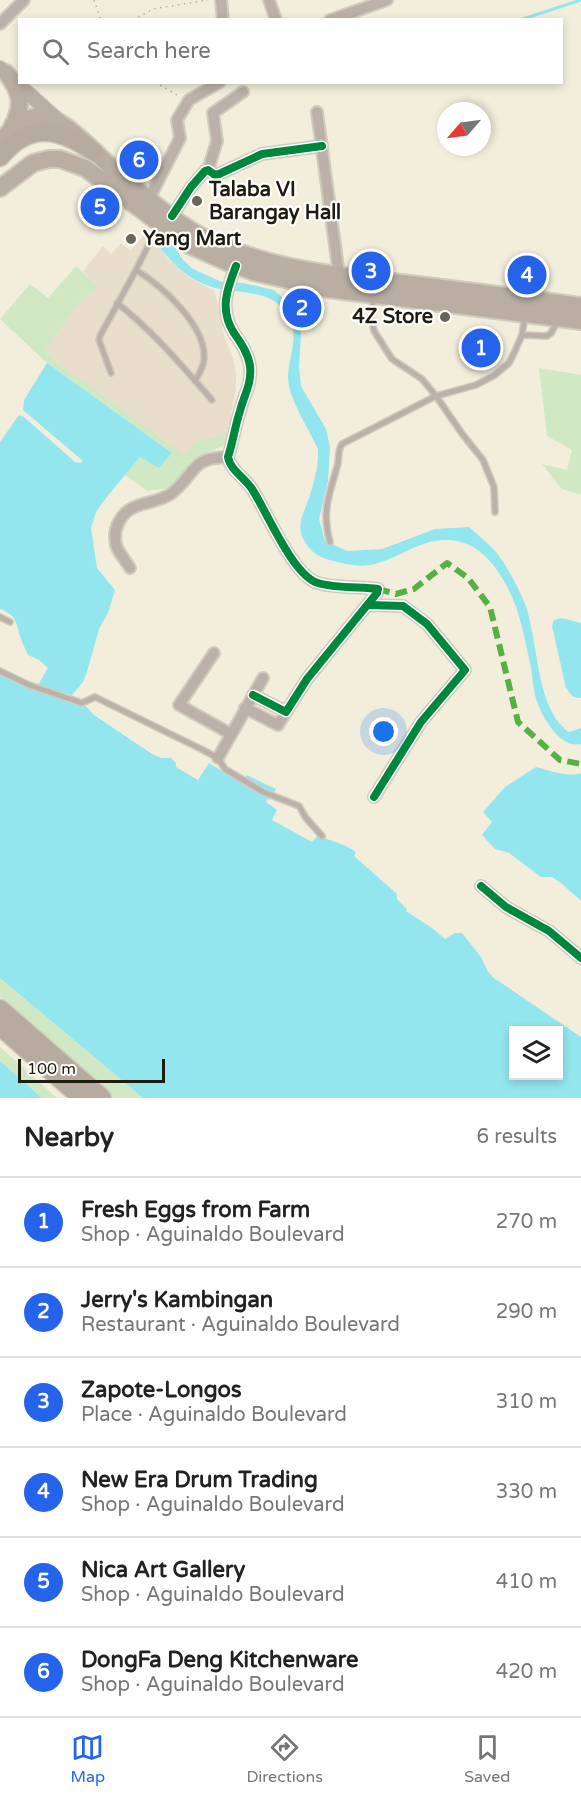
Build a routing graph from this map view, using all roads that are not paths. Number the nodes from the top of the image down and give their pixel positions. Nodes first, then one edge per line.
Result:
1 (24, 0) edge
2 (221, 0) edge
3 (269, 0) edge
4 (387, 0) edge
5 (223, 18) edge
6 (275, 18) edge
7 (336, 18) edge
8 (0, 24) edge
9 (3, 70) edge
10 (18, 84) edge
11 (18, 84) edge
12 (217, 84) edge
13 (243, 92) dead end
14 (317, 112) dead end
15 (59, 121) junction
16 (6, 135) edge
17 (322, 146) junction
18 (94, 152) junction
19 (0, 157) edge
20 (207, 170) junction
21 (0, 188) edge
22 (149, 199) junction
23 (166, 220) junction
24 (136, 270) junction
25 (233, 273) junction
26 (339, 275) junction
27 (374, 295) junction
28 (117, 303) junction
29 (581, 306) edge
30 (526, 314) junction
31 (558, 318) junction
32 (581, 321) edge
33 (522, 335) junction
34 (111, 373) dead end
35 (195, 381) junction
36 (436, 396) junction
37 (212, 400) dead end
38 (228, 457) junction
39 (495, 512) dead end
40 (330, 542) dead end
41 (130, 568) dead end
42 (368, 605) junction
43 (0, 617) edge
44 (10, 622) dead end
45 (214, 653) dead end
46 (0, 671) edge
47 (262, 678) dead end
48 (253, 695) junction
49 (245, 708) junction
50 (286, 712) junction
51 (231, 734) junction
52 (218, 758) junction
53 (374, 797) dead end
54 (322, 836) dead end
55 (481, 886) dead end
56 (581, 958) edge
57 (0, 1009) edge
58 (0, 1026) edge
59 (82, 1098) edge
60 (102, 1098) edge

1 - 8 street
2 - 5 street
3 - 6 street
4 - 7 street
9 - 11 main road
9 - 16 highway
10 - 15 main road
12 - 22 street
13 - 20 street
14 - 17 street
15 - 16 highway
15 - 18 highway
17 - 20 street
17 - 26 street
18 - 19 highway
18 - 22 highway
20 - 23 street
21 - 23 highway
22 - 23 highway
23 - 24 lane
23 - 25 highway
23 - 26 highway
24 - 28 lane
24 - 35 lane
25 - 27 highway
25 - 38 street
26 - 29 highway
27 - 30 highway
27 - 36 lane
28 - 34 lane
28 - 35 lane
30 - 31 highway
30 - 33 lane
31 - 32 highway
31 - 33 lane
33 - 36 lane
35 - 37 lane
36 - 39 lane
36 - 40 lane
38 - 41 street
38 - 42 street
42 - 50 street
42 - 53 street
43 - 44 lane
45 - 51 street
46 - 52 lane
47 - 48 street
48 - 49 street
48 - 50 street
49 - 50 street
49 - 51 street
51 - 52 street
52 - 54 lane
55 - 56 street
57 - 60 highway
58 - 59 highway

